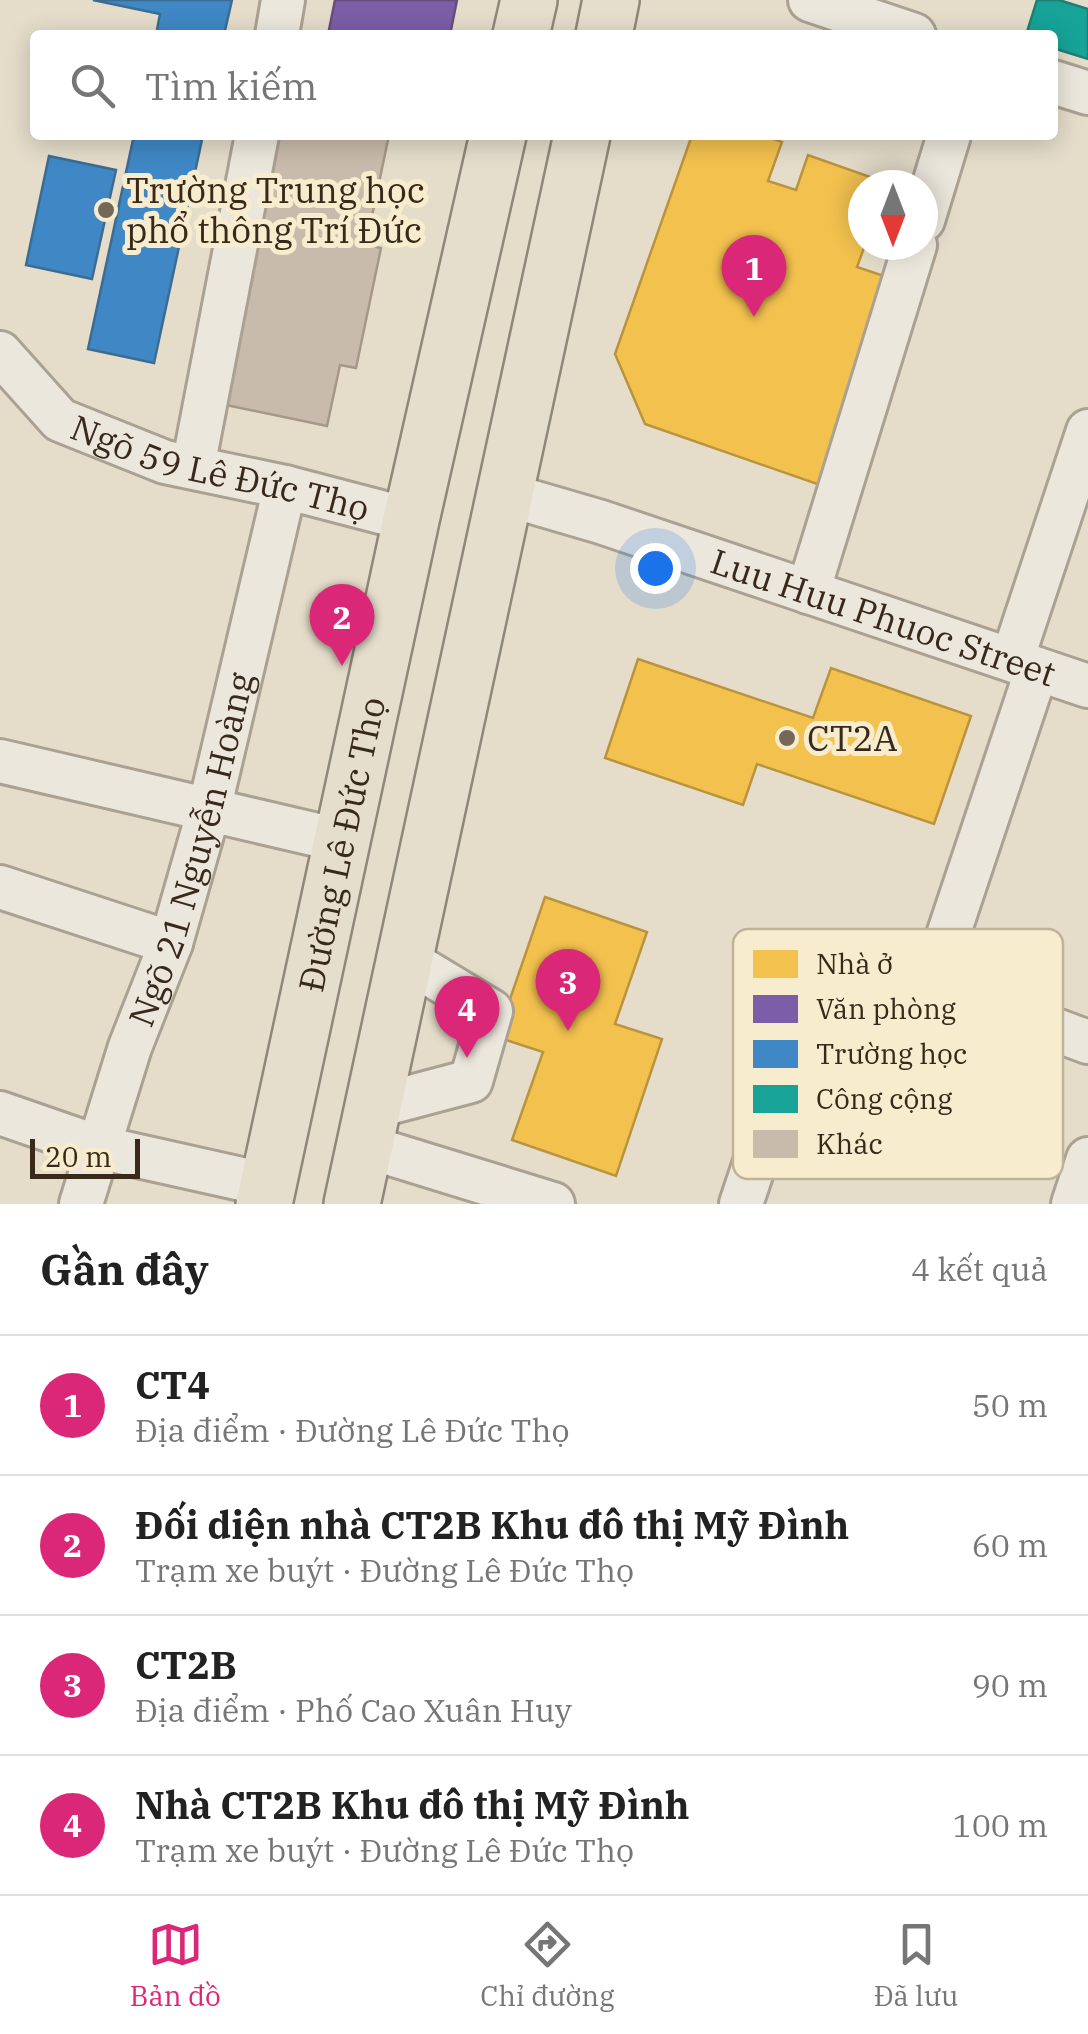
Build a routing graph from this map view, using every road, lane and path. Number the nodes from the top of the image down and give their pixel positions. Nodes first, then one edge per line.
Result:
1 (283, 0) edge
2 (529, 0) edge
3 (612, 0) edge
4 (810, 0) edge
5 (277, 30) edge
6 (522, 30) edge
7 (605, 30) edge
8 (899, 30) edge
9 (1058, 84) edge
10 (1088, 93) edge
11 (256, 140) edge
12 (497, 140) edge
13 (581, 140) edge
14 (947, 140) edge
15 (938, 171) edge
16 (910, 260) edge
17 (0, 353) edge
18 (1088, 430) edge
19 (193, 467) junction
20 (285, 488) junction
21 (505, 494) junction
22 (410, 520) junction
23 (808, 592) junction
24 (1025, 665) junction
25 (1088, 686) edge
26 (0, 760) edge
27 (209, 810) junction
28 (343, 841) junction
29 (0, 886) edge
30 (948, 929) edge
31 (171, 943) junction
32 (405, 959) junction
33 (1063, 1033) edge
34 (1088, 1042) edge
35 (0, 1113) edge
36 (369, 1126) junction
37 (98, 1147) junction
38 (1088, 1159) edge
39 (749, 1179) edge
40 (266, 1194) edge
41 (81, 1204) edge
42 (352, 1204) edge
43 (553, 1204) edge
44 (741, 1204) edge
45 (1073, 1204) edge

1 - 5 street
2 - 6 main road
3 - 7 main road
4 - 8 street
9 - 10 street
11 - 19 street
12 - 22 main road, Đường Lê Đức Thọ
13 - 21 main road
14 - 15 street
16 - 23 street
17 - 19 street, Ngõ 59 Lê Đức Thọ
18 - 24 street
19 - 20 street, Ngõ 59 Lê Đức Thọ
20 - 22 street, Ngõ 59 Lê Đức Thọ
20 - 27 street, Ngõ 21 Nguyễn Hoàng
21 - 23 street, Luu Huu Phuoc Street
21 - 32 main road
22 - 28 main road, Đường Lê Đức Thọ
23 - 24 street, Luu Huu Phuoc Street
24 - 25 street, Luu Huu Phuoc Street
24 - 30 street
26 - 27 street
27 - 28 street
27 - 31 street, Ngõ 21 Nguyễn Hoàng
28 - 40 main road, Đường Lê Đức Thọ
29 - 31 street
31 - 37 street, Ngõ 21 Nguyễn Hoàng
32 - 36 main road
32 - 36 street
33 - 34 street
35 - 37 street
36 - 42 main road
36 - 43 street
37 - 40 street
37 - 41 street, Ngõ 21 Nguyễn Hoàng
38 - 45 street
39 - 44 street

